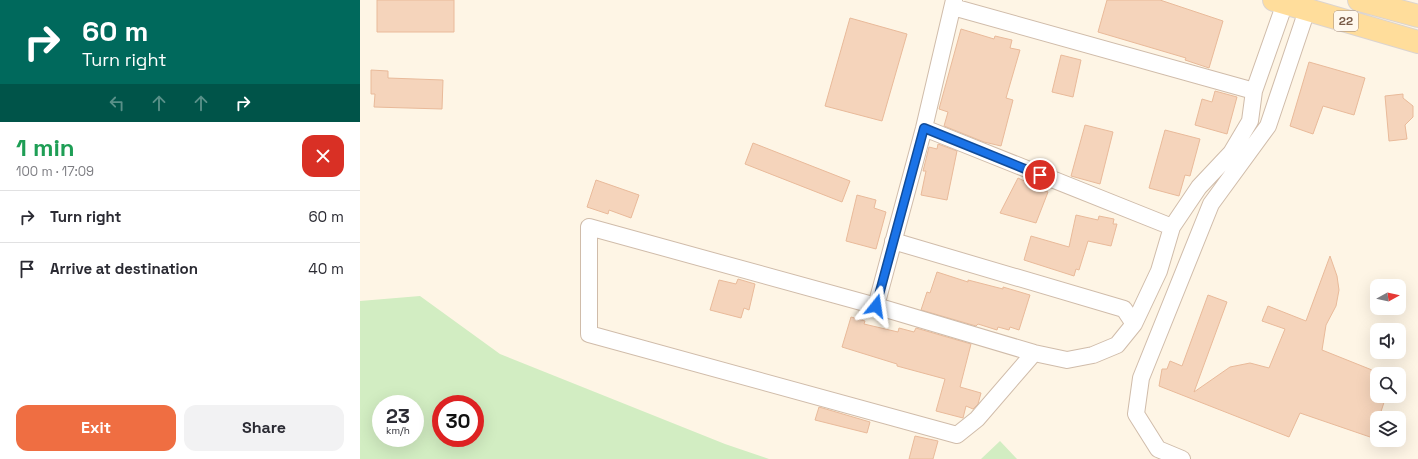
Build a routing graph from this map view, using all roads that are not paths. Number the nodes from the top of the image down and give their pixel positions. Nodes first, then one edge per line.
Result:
1 (1359, 0) edge
2 (1280, 1) edge
3 (954, 4) edge
4 (1307, 10) junction
5 (1418, 16) edge
6 (1418, 42) edge
7 (1254, 91) junction
8 (924, 128) junction
9 (1172, 227) junction
10 (893, 241) junction
11 (876, 306) junction
12 (1134, 324) junction
13 (1034, 353) junction
14 (1182, 459) edge

1 - 5 main road, 22
2 - 4 main road, 22
2 - 7 street
3 - 7 street
3 - 8 street
4 - 6 main road, 22
4 - 14 street
7 - 9 street
8 - 9 street
8 - 10 street
9 - 12 street
10 - 11 street
10 - 12 street
11 - 13 street
11 - 13 street
12 - 13 street

